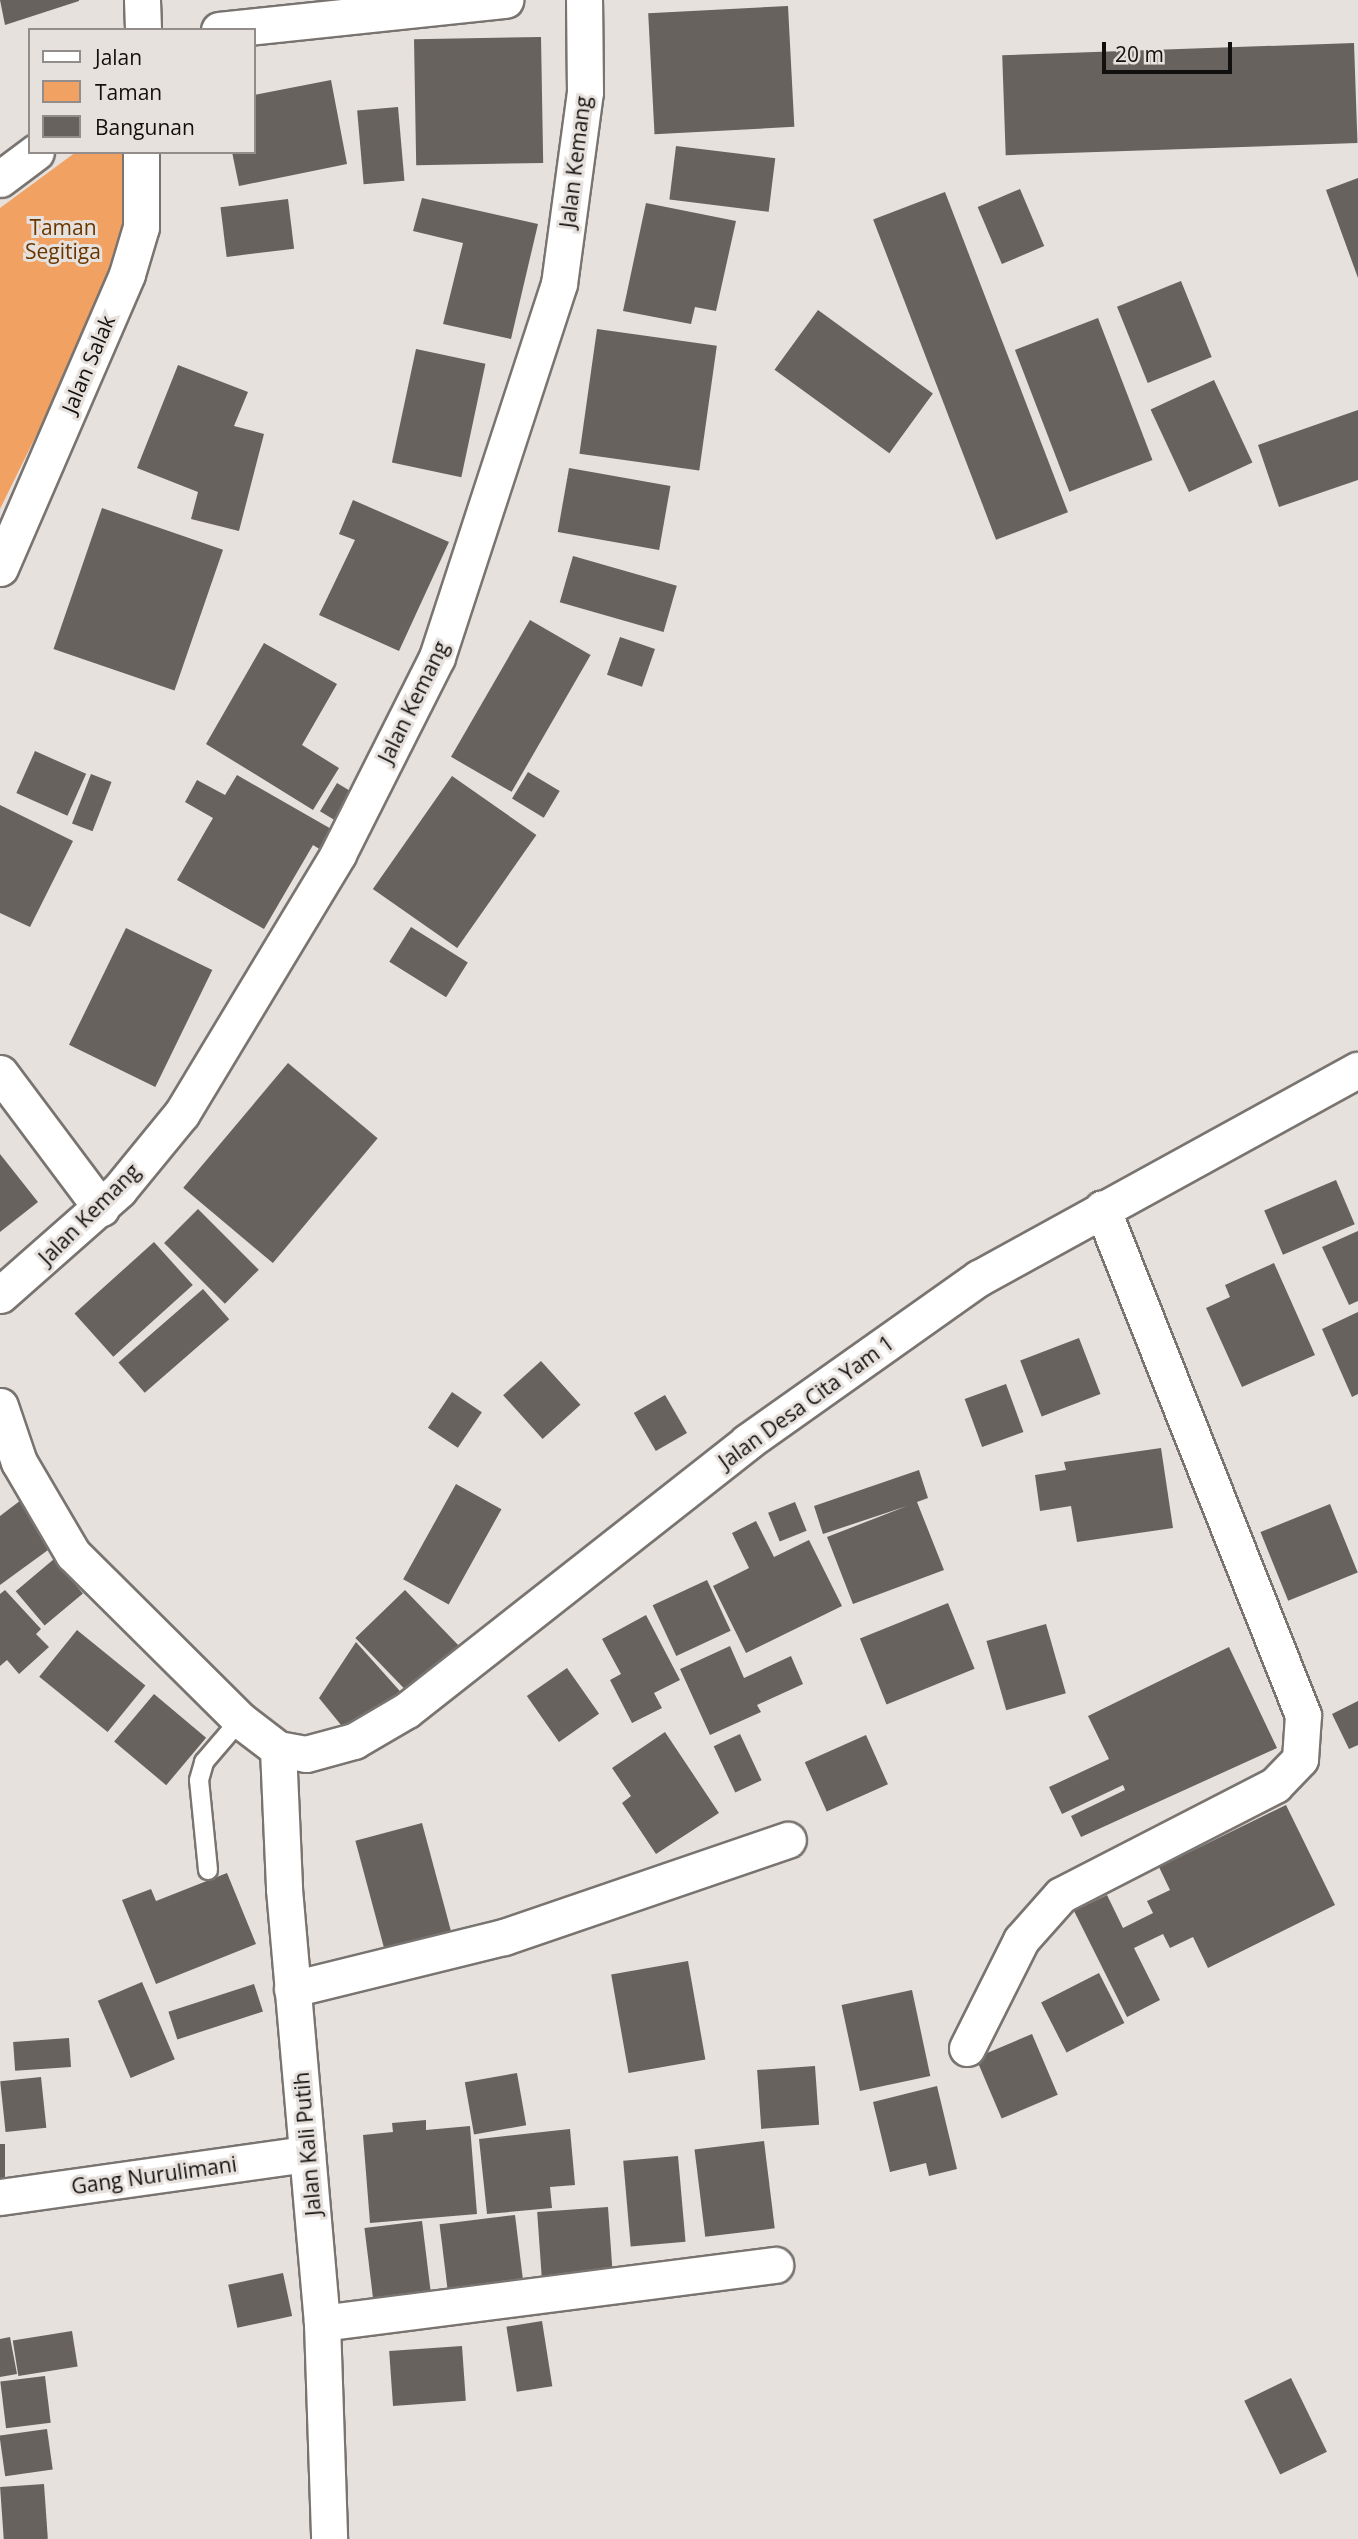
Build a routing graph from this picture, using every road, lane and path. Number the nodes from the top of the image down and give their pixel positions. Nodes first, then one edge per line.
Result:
1 (142, 0) edge
2 (505, 0) edge
3 (584, 0) edge
4 (143, 28) edge
5 (238, 28) edge
6 (33, 154) edge
7 (142, 154) edge
8 (0, 179) edge
9 (0, 568) edge
10 (1358, 1069) edge
11 (0, 1073) edge
12 (101, 1208) junction
13 (1102, 1208) junction
14 (0, 1295) edge
15 (0, 1406) edge
16 (240, 1720) junction
17 (278, 1749) junction
18 (788, 1840) dead end
19 (208, 1870) dead end
20 (292, 1989) junction
21 (967, 2048) dead end
22 (307, 2154) junction
23 (0, 2197) edge
24 (775, 2265) dead end
25 (322, 2323) junction
26 (329, 2539) edge

1 - 4 street
2 - 5 street
3 - 12 street, Jalan Kemang
6 - 8 street
7 - 9 street, Jalan Salak
10 - 13 street, Jalan Desa Cita Yam 1
11 - 12 street
12 - 14 street, Jalan Kemang
13 - 17 street, Jalan Desa Cita Yam 1
13 - 21 street
15 - 16 street
16 - 17 street
16 - 19 lane
17 - 20 street, Jalan Kali Putih
18 - 20 street
20 - 22 street, Jalan Kali Putih
22 - 23 street, Gang Nurulimani
22 - 25 street, Jalan Kali Putih
24 - 25 street
25 - 26 street, Jalan Kali Putih

